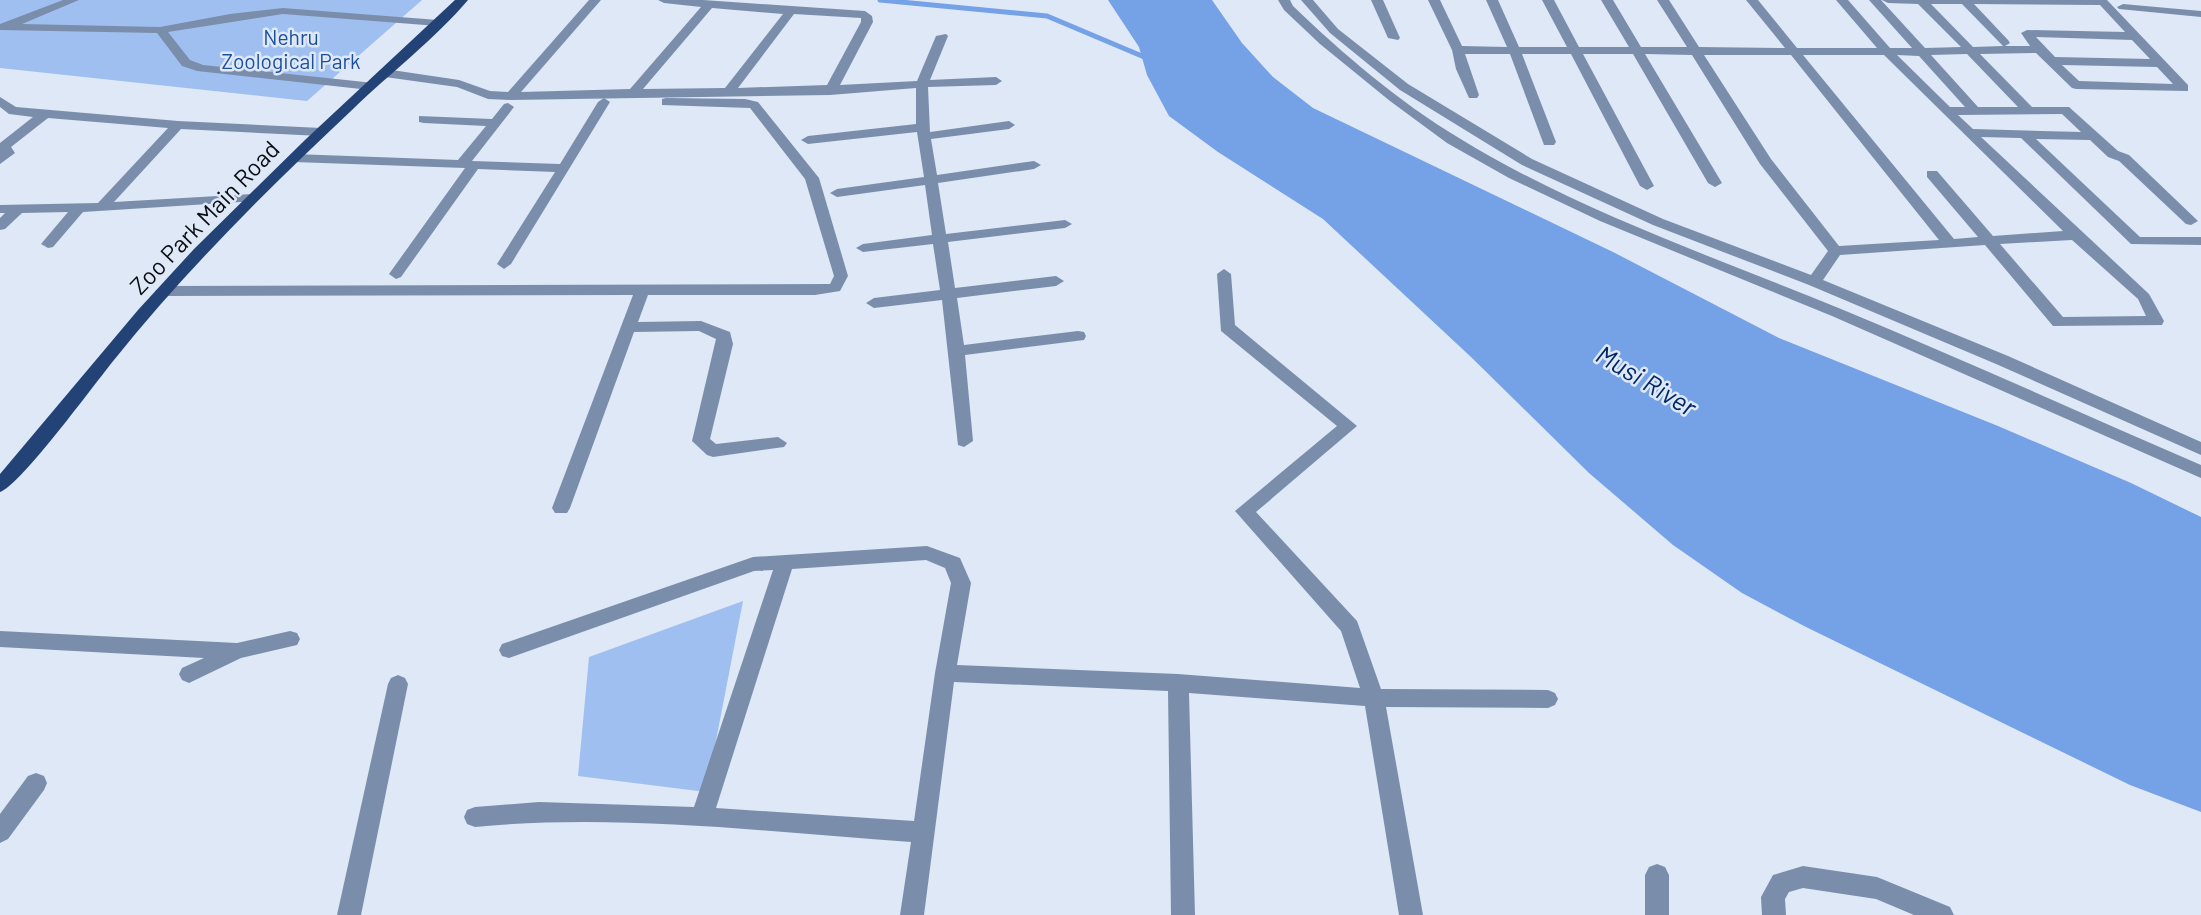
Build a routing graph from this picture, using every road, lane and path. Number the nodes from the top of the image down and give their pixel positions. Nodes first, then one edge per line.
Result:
1 (73, 0) edge
2 (462, 0) edge
3 (595, 0) edge
4 (664, 0) edge
5 (1284, 0) edge
6 (1307, 0) edge
7 (1377, 0) edge
8 (1434, 0) edge
9 (1492, 0) edge
10 (1548, 0) edge
11 (1607, 0) edge
12 (1663, 0) edge
13 (1752, 0) edge
14 (1842, 0) edge
15 (1875, 0) edge
16 (1888, 0) edge
17 (2134, 0) edge
18 (1922, 1) edge
19 (2102, 1) edge
20 (1966, 2) junction
21 (714, 3) edge
22 (784, 7) edge
23 (2123, 7) junction
24 (2201, 14) edge
25 (438, 23) junction
26 (1, 27) edge
27 (160, 30) junction
28 (942, 36) dead end
29 (2132, 36) junction
30 (1394, 38) dead end
31 (2004, 43) dead end
32 (1695, 49) junction
33 (2039, 49) junction
34 (1458, 50) junction
35 (1634, 50) junction
36 (1885, 50) junction
37 (1516, 51) junction
38 (1573, 51) junction
39 (1794, 51) junction
40 (1970, 51) junction
41 (1920, 52) junction
42 (2050, 61) junction
43 (2159, 63) junction
44 (385, 72) junction
45 (996, 80) dead end
46 (922, 84) junction
47 (370, 86) junction
48 (730, 90) junction
49 (830, 91) junction
50 (635, 92) junction
51 (1473, 95) dead end
52 (0, 101) edge
53 (509, 101) junction
54 (604, 102) dead end
55 (666, 102) dead end
56 (1947, 111) junction
57 (1975, 111) junction
58 (2029, 111) junction
59 (47, 112) junction
60 (424, 119) dead end
61 (495, 123) junction
62 (178, 125) junction
63 (1009, 125) dead end
64 (321, 132) junction
65 (925, 132) junction
66 (1969, 133) junction
67 (2024, 134) junction
68 (2092, 136) junction
69 (808, 140) dead end
70 (1549, 142) dead end
71 (294, 158) junction
72 (0, 160) edge
73 (468, 165) junction
74 (1034, 165) dead end
75 (564, 168) junction
76 (1932, 174) dead end
77 (933, 181) junction
78 (1715, 183) dead end
79 (1647, 186) dead end
80 (837, 193) dead end
81 (252, 198) junction
82 (103, 205) junction
83 (79, 208) junction
84 (0, 209) edge
85 (18, 209) junction
86 (2191, 221) dead end
87 (1065, 225) dead end
88 (0, 226) edge
89 (2075, 235) junction
90 (939, 239) junction
91 (1987, 239) junction
92 (2201, 241) edge
93 (1949, 242) junction
94 (48, 244) dead end
95 (863, 248) dead end
96 (1835, 251) junction
97 (504, 264) dead end
98 (396, 274) dead end
99 (1224, 274) dead end
100 (1056, 281) dead end
101 (1814, 282) junction
102 (642, 290) junction
103 (163, 291) junction
104 (948, 293) junction
105 (874, 303) dead end
106 (629, 327) junction
107 (1932, 331) junction
108 (1078, 336) dead end
109 (1923, 350) junction
110 (957, 351) junction
111 (964, 441) dead end
112 (778, 443) dead end
113 (2201, 449) edge
114 (2201, 471) edge
115 (0, 485) edge
116 (561, 508) dead end
117 (785, 562) junction
118 (0, 639) edge
119 (290, 639) dead end
120 (509, 650) dead end
121 (237, 652) junction
122 (945, 673) junction
123 (189, 674) dead end
124 (1178, 683) junction
125 (398, 684) dead end
126 (1374, 698) junction
127 (1548, 699) dead end
128 (36, 783) dead end
129 (475, 817) dead end
130 (702, 817) junction
131 (0, 832) edge
132 (923, 832) junction
133 (1657, 875) dead end
134 (349, 915) edge
135 (912, 915) edge
136 (1183, 915) edge
137 (1411, 915) edge
138 (1657, 915) edge
139 (1774, 915) edge
140 (1941, 915) edge

1 - 26 street
2 - 25 main road, Zoo Park Main Road
3 - 53 street
4 - 21 street
5 - 109 street
6 - 101 street
7 - 30 street
8 - 34 street
9 - 37 street
10 - 38 street
11 - 35 street
12 - 32 street
13 - 39 street
14 - 36 street
15 - 41 street
16 - 18 street
17 - 23 street
18 - 20 street
18 - 40 street
19 - 20 street
19 - 23 street
19 - 29 street
20 - 31 street
21 - 22 street
21 - 50 street
22 - 48 street
22 - 49 street
23 - 24 street
25 - 27 street
25 - 44 main road, Zoo Park Main Road
26 - 27 street
27 - 47 street
28 - 46 street
29 - 33 street
29 - 43 street
32 - 35 street
32 - 39 street
32 - 96 street
33 - 40 street
33 - 42 street
34 - 37 street
34 - 51 street
35 - 38 street
35 - 78 street
36 - 39 street
36 - 41 street
36 - 56 street
37 - 38 street
37 - 70 street
38 - 79 street
39 - 93 street
40 - 41 street
40 - 58 street
41 - 57 street
42 - 43 street
42 - 43 street
44 - 47 main road, Zoo Park Main Road
44 - 53 street
45 - 46 street
46 - 49 street
46 - 65 street
47 - 64 main road, Zoo Park Main Road
48 - 49 street
48 - 50 street
50 - 53 street
52 - 59 street
53 - 61 street
54 - 75 street
55 - 102 street
56 - 57 street
56 - 66 street
57 - 58 street
58 - 68 street
59 - 62 street
59 - 72 street
60 - 61 street
61 - 73 street
62 - 64 street
62 - 82 street
63 - 65 street
64 - 71 main road, Zoo Park Main Road
65 - 69 street
65 - 77 street
66 - 67 street
66 - 89 street
67 - 68 street
67 - 92 street
68 - 86 street
71 - 73 street
71 - 81 main road, Zoo Park Main Road
73 - 75 street
73 - 98 street
74 - 77 street
75 - 97 street
76 - 91 street
77 - 80 street
77 - 90 street
81 - 82 street
81 - 103 main road, Zoo Park Main Road
82 - 83 street
83 - 85 street
83 - 94 street
84 - 85 street
85 - 88 street
87 - 90 street
89 - 91 street
89 - 91 street
90 - 95 street
90 - 104 street
91 - 93 street
93 - 96 street
96 - 101 street
99 - 126 street
100 - 104 street
101 - 107 street
102 - 103 street
102 - 106 street
103 - 115 main road, Zoo Park Main Road
104 - 105 street
104 - 110 street
106 - 112 street
106 - 116 street
107 - 109 street
107 - 113 street
108 - 110 street
109 - 114 street
110 - 111 street
117 - 120 street
117 - 122 street
117 - 130 street
118 - 121 street
119 - 121 street
121 - 123 street
122 - 124 street
122 - 132 street
124 - 126 street
124 - 136 street
125 - 134 street
126 - 127 street
126 - 137 street
128 - 131 street
129 - 130 street
130 - 132 street
132 - 135 street
133 - 138 street
139 - 140 street

